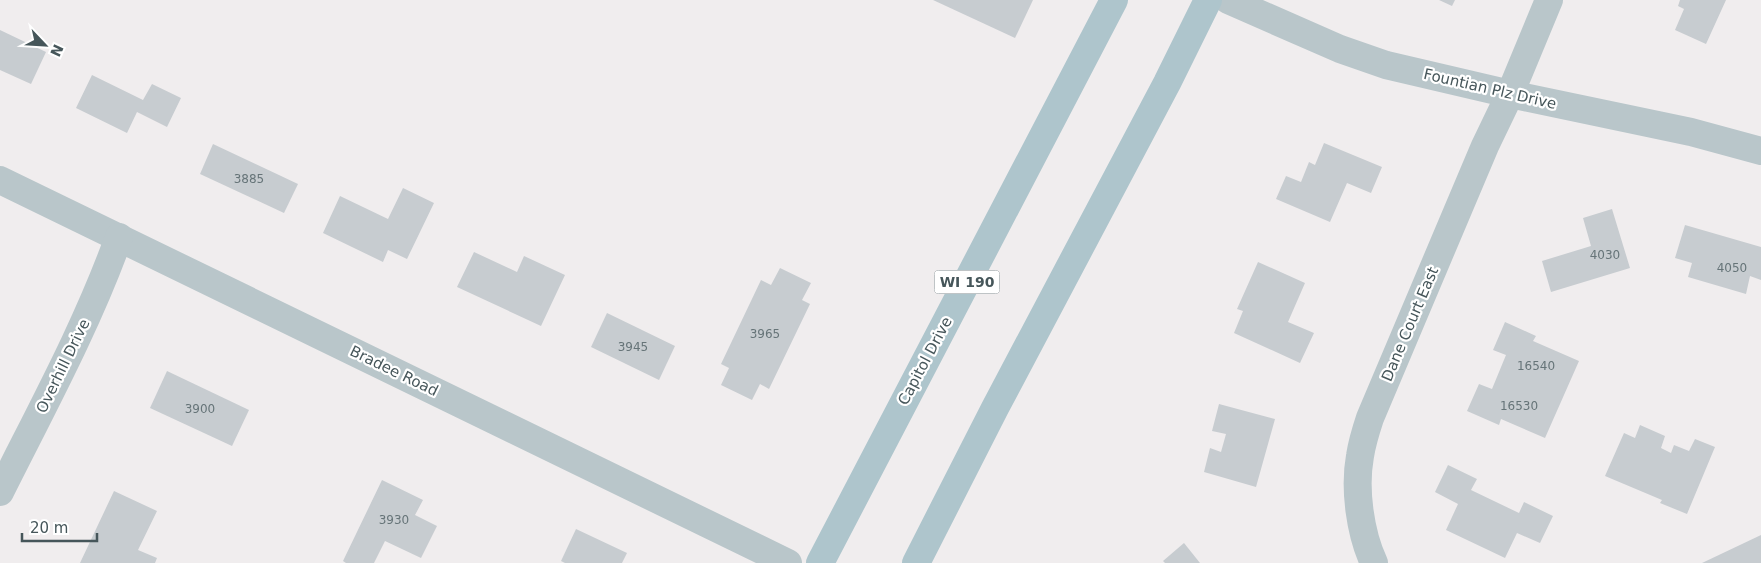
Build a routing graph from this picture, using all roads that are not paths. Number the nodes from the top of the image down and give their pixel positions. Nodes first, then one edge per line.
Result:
1 (1114, 0) edge
2 (1208, 0) edge
3 (1228, 0) edge
4 (1549, 0) edge
5 (1510, 94) junction
6 (1761, 151) edge
7 (0, 180) edge
8 (119, 237) junction
9 (0, 492) edge
10 (788, 563) edge
11 (820, 563) edge
12 (916, 563) edge
13 (1374, 563) edge

1 - 11 main road, Capitol Drive / WI 190
2 - 12 main road
3 - 5 street, Fountian Plz Drive
4 - 5 street, Dane Court East
5 - 6 street, Fountian Plz Drive
5 - 13 street, Dane Court East
7 - 8 street, Bradee Road
8 - 9 street, Overhill Drive
8 - 10 street, Bradee Road

